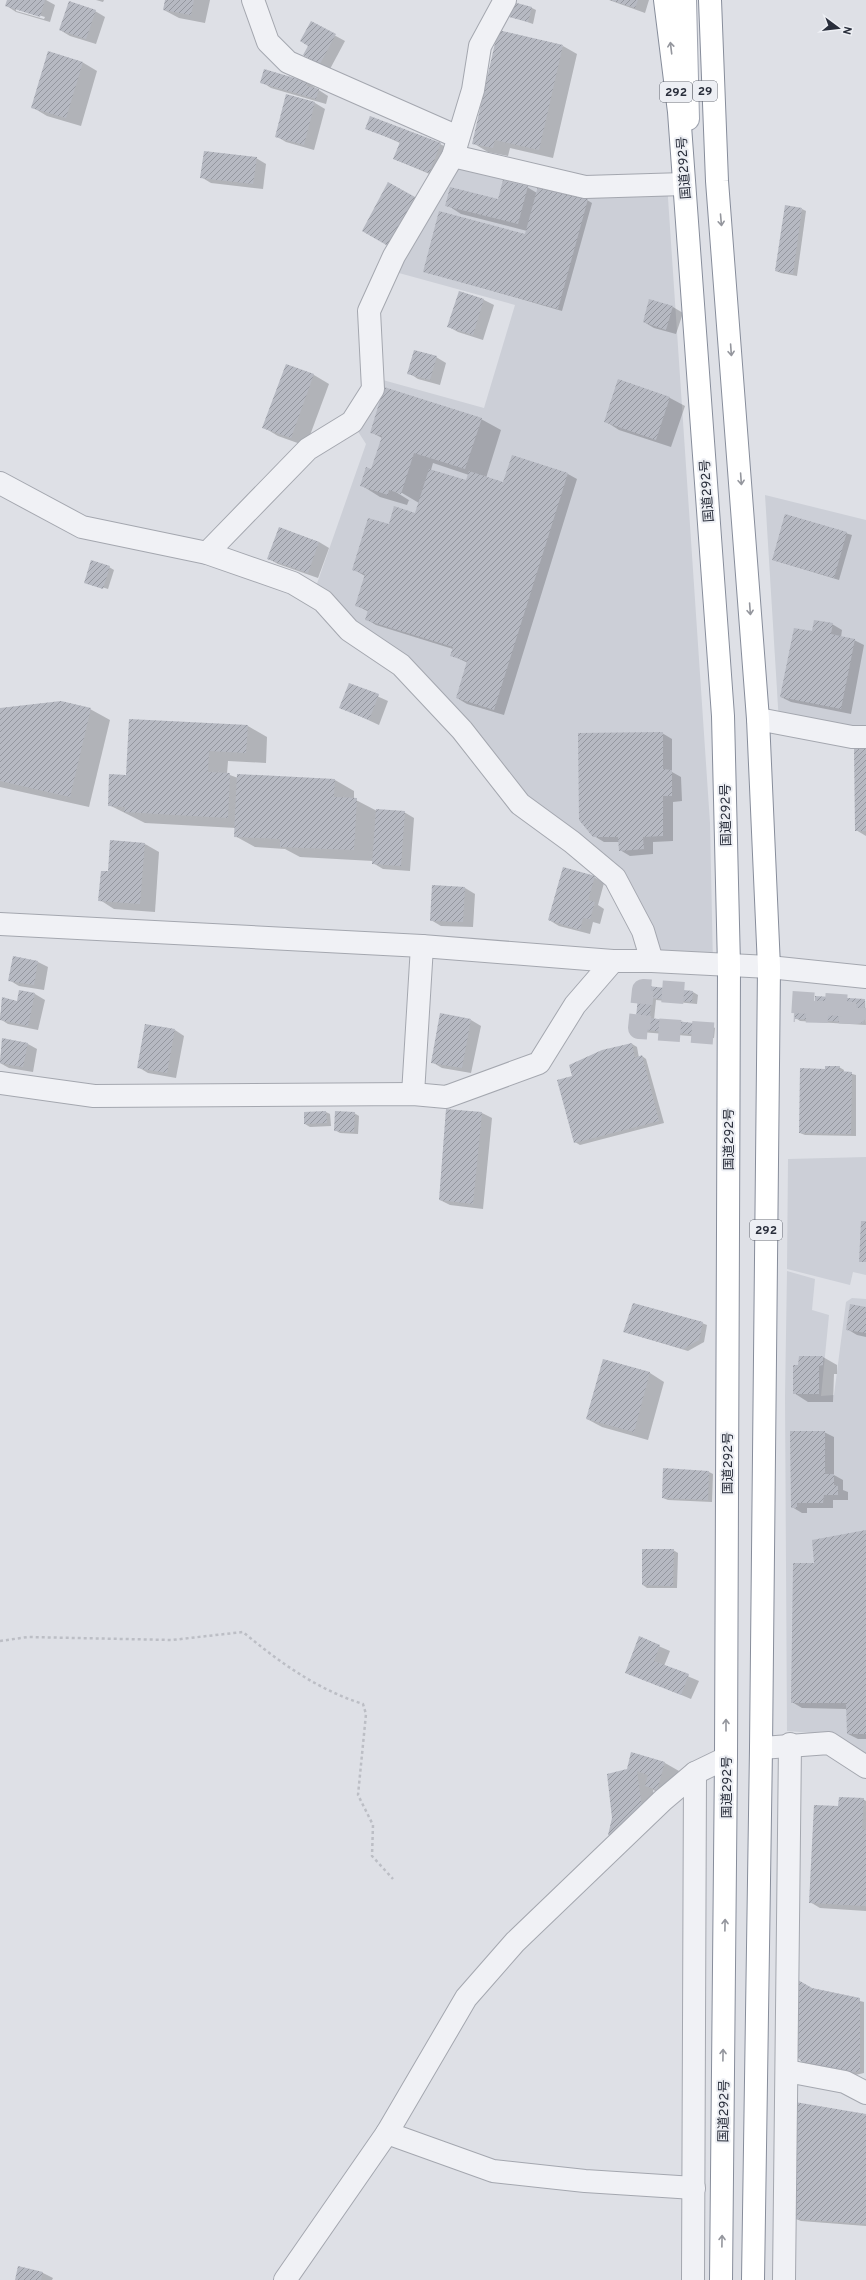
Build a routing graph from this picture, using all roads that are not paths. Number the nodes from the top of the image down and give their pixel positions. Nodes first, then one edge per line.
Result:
1 (253, 0) edge
2 (506, 0) edge
3 (665, 0) edge
4 (685, 0) edge
5 (695, 0) edge
6 (710, 0) edge
7 (455, 146) junction
8 (717, 181) junction
9 (684, 184) junction
10 (0, 483) edge
11 (207, 553) junction
12 (758, 719) junction
13 (866, 737) edge
14 (0, 924) edge
15 (422, 946) junction
16 (613, 961) junction
17 (652, 961) junction
18 (729, 966) junction
19 (769, 967) junction
20 (866, 977) edge
21 (0, 1083) edge
22 (413, 1094) junction
23 (790, 1744) junction
24 (761, 1748) junction
25 (726, 1758) junction
26 (866, 1767) edge
27 (695, 1773) junction
28 (788, 2071) junction
29 (866, 2093) edge
30 (387, 2133) junction
31 (694, 2188) junction
32 (286, 2280) edge
33 (693, 2280) edge
34 (721, 2280) edge
35 (753, 2280) edge
36 (784, 2280) edge

1 - 7 street
2 - 7 street
9 -> 3 main road, 国道292号 / 292
4 - 9 main road, 29
5 - 8 main road, 29
6 - 8 main road, 292
7 - 9 street
7 - 11 street
8 -> 12 main road, 292
9 - 18 main road, 国道292号 / 292
10 - 11 street
11 - 17 street
12 - 13 street
12 - 19 main road, 292
14 - 15 street
15 - 16 street
15 - 22 street
16 - 17 street
16 - 22 street
17 - 18 street
18 - 19 street
25 -> 18 main road, 国道292号 / 292
19 - 20 street
19 - 24 main road, 292
21 - 22 street
23 - 24 street
23 - 26 street
23 - 28 street
24 - 35 main road, 292
25 - 27 street
34 -> 25 main road, 国道292号 / 292
27 - 30 street
27 - 31 street
28 - 29 street
28 - 36 street
30 - 31 street
30 - 32 street
31 - 33 street

